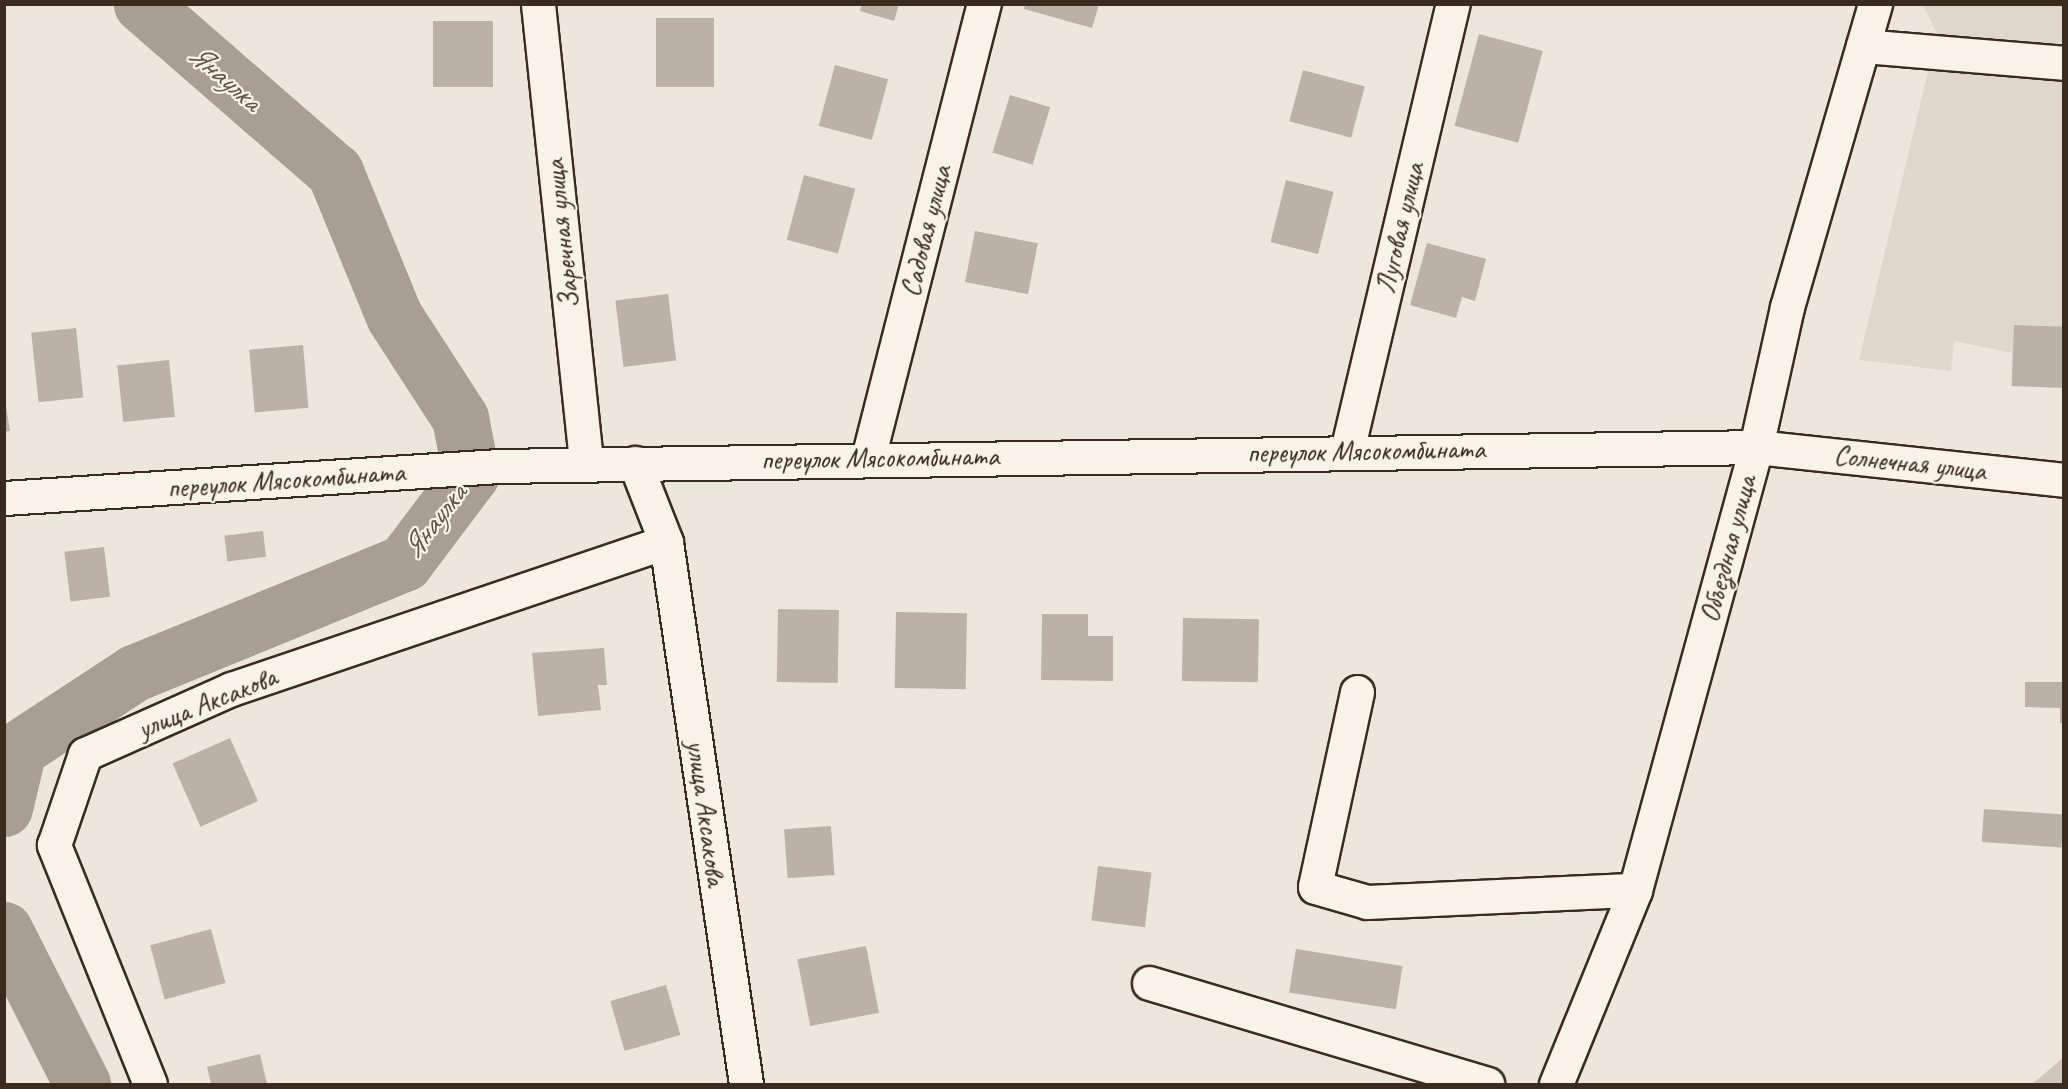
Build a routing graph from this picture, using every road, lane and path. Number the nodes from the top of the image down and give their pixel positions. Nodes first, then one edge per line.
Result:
1 (538, 4) edge
2 (984, 4) edge
3 (1453, 4) edge
4 (1875, 4) edge
5 (1863, 46) junction
6 (2064, 63) edge
7 (1756, 447) junction
8 (1347, 452) junction
9 (868, 458) junction
10 (635, 463) junction
11 (586, 464) junction
12 (2064, 480) edge
13 (4, 498) edge
14 (666, 542) junction
15 (1357, 692) dead end
16 (1635, 890) junction
17 (1149, 983) dead end
18 (150, 1084) edge
19 (746, 1084) edge
20 (1486, 1084) edge
21 (1556, 1084) edge

1 - 11 street, Заречная улица
2 - 9 street, Садовая улица
3 - 8 street, Луговая улица
4 - 5 street, Объездная улица
5 - 6 street
5 - 7 street, Объездная улица
7 - 8 street, переулок Мясокомбината
7 - 12 street, Солнечная улица
7 - 16 street, Объездная улица
8 - 9 street, переулок Мясокомбината
9 - 10 street, переулок Мясокомбината
10 - 11 street, переулок Мясокомбината
10 - 14 street, улица Аксакова
11 - 13 street, переулок Мясокомбината
14 - 18 street, улица Аксакова
14 - 19 street, улица Аксакова
15 - 16 street
16 - 21 street, Объездная улица
17 - 20 street

